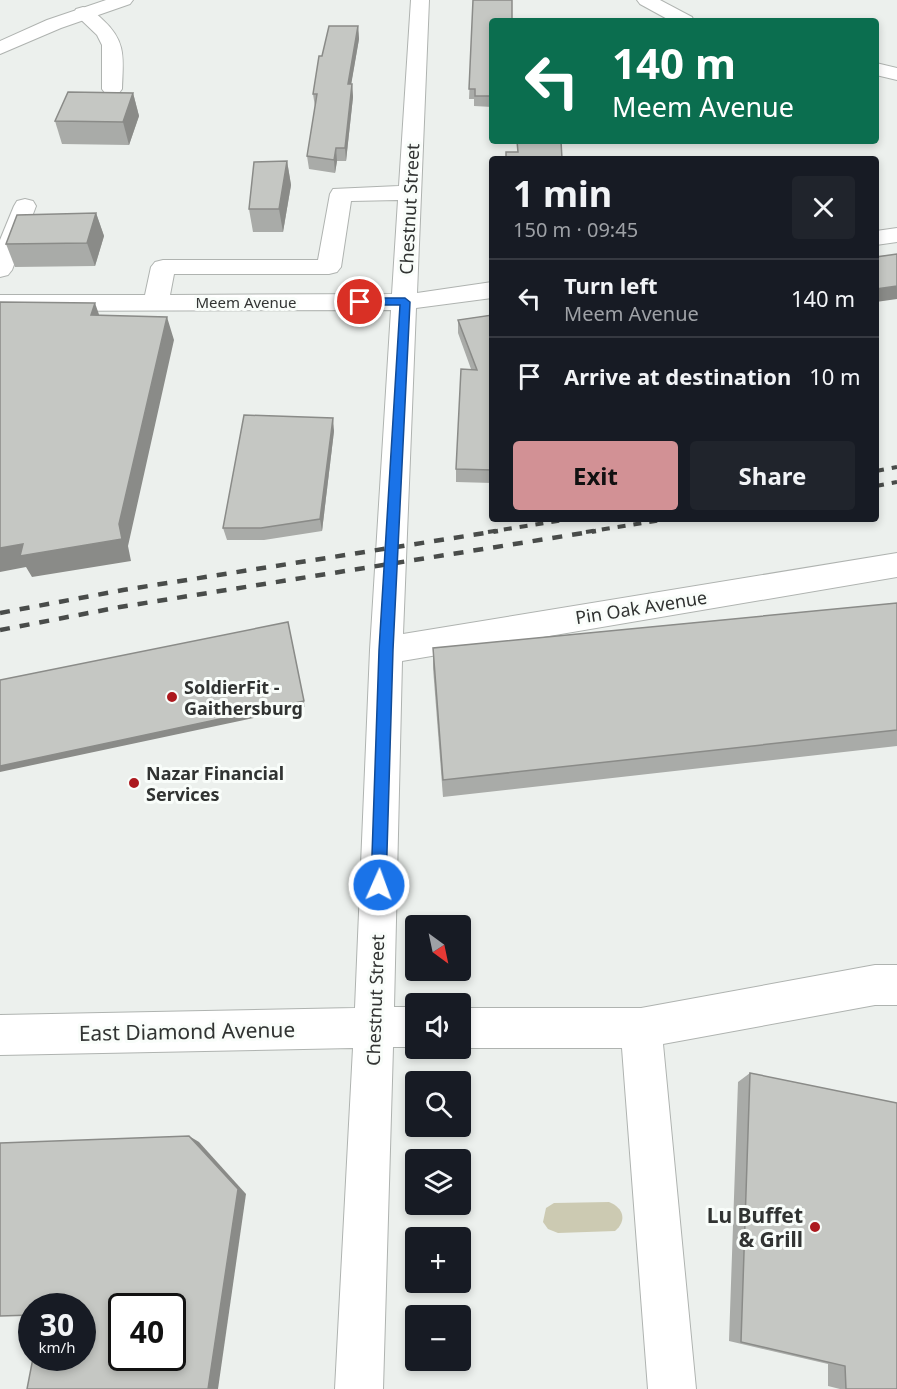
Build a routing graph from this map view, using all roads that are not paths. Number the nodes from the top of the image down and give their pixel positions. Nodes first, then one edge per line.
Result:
1 (124, 0) edge
2 (420, 0) edge
3 (646, 0) edge
4 (82, 13) junction
5 (679, 18) edge
6 (0, 48) edge
7 (112, 89) dead end
8 (410, 193) junction
9 (25, 206) dead end
10 (897, 235) edge
11 (879, 238) edge
12 (0, 270) edge
13 (489, 290) edge
14 (156, 302) junction
15 (405, 302) junction
16 (0, 303) edge
17 (897, 564) edge
18 (386, 650) junction
19 (897, 986) edge
20 (395, 1027) edge
21 (471, 1028) edge
22 (641, 1028) junction
23 (0, 1035) edge
24 (359, 1389) edge
25 (672, 1389) edge

1 - 4 street
2 - 8 street, Chestnut Street
3 - 5 street
4 - 6 street
4 - 7 street
8 - 14 street
8 - 15 street, Chestnut Street
9 - 12 street
10 - 11 street
13 - 15 street, Meem Avenue
14 - 15 street, Meem Avenue
14 - 16 street, Meem Avenue
15 - 18 street, Chestnut Street
17 - 18 street, Pin Oak Avenue
18 - 20 street, Chestnut Street
19 - 22 street
20 - 23 street, East Diamond Avenue
20 - 24 street, Chestnut Street
21 - 22 street
22 - 25 street

